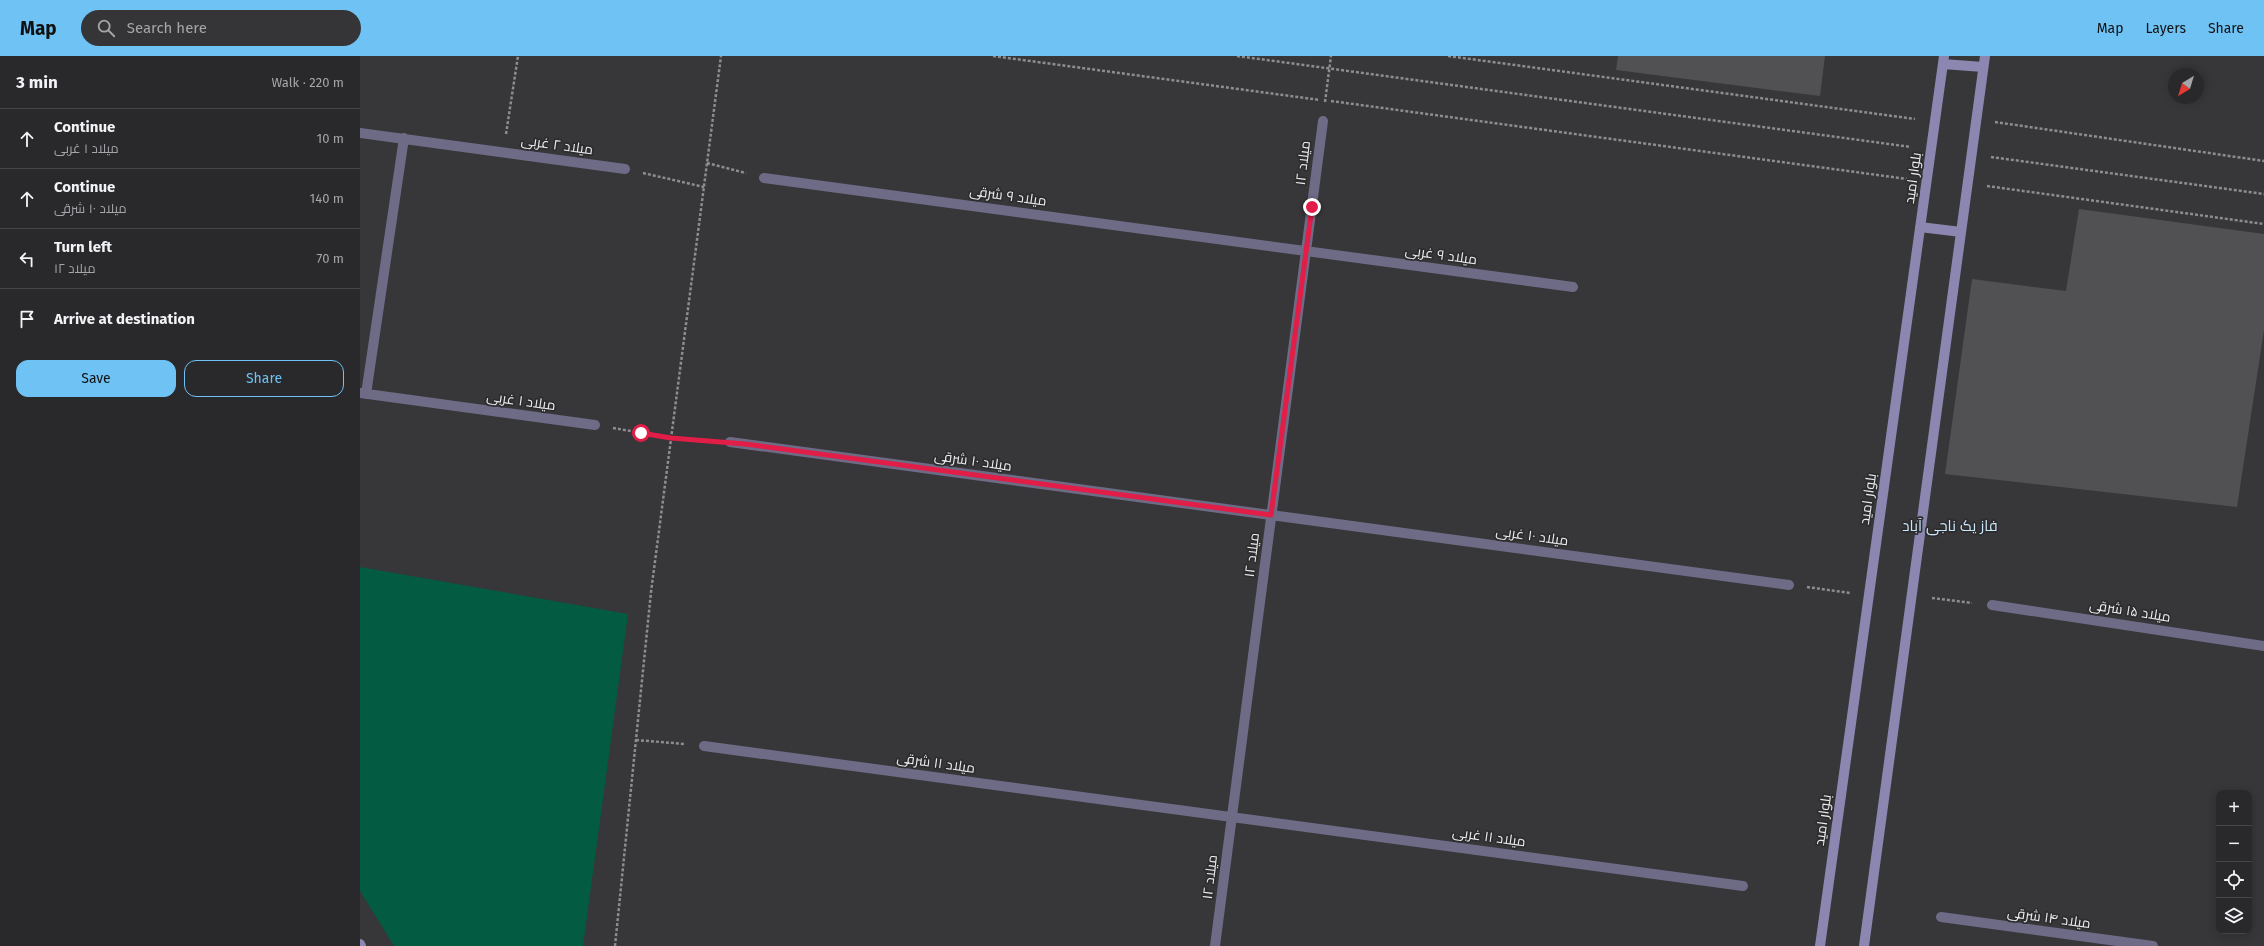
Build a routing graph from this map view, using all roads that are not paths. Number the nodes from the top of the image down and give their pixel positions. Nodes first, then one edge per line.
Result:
1 (1985, 56) edge
2 (1943, 60) edge
3 (1983, 67) junction
4 (1323, 121) road end
5 (360, 133) edge
6 (404, 138) junction
7 (626, 169) road end
8 (764, 178) road end
9 (1920, 227) junction
10 (1961, 232) junction
11 (1306, 250) junction
12 (1573, 287) dead end
13 (363, 393) edge
14 (595, 425) road end
15 (730, 442) road end
16 (1271, 515) junction
17 (1789, 585) road end
18 (1992, 605) road end
19 (2264, 646) edge
20 (704, 746) road end
21 (1232, 817) junction
22 (1743, 886) dead end
23 (1941, 917) dead end
24 (1215, 946) edge
25 (1820, 946) edge
26 (1864, 946) edge
27 (2153, 946) edge

1 - 3 street
2 - 3 street
2 - 9 street, بلوار امید
3 - 10 street
4 - 11 street, میلاد ۱۲
5 - 6 street, میلاد ۲ غربی
6 - 7 street, میلاد ۲ غربی
6 - 13 street
8 - 11 street, میلاد ۹ شرقی
9 - 10 street
9 - 25 street, بلوار امید
10 - 26 street
11 - 12 street, میلاد ۹ غربی
11 - 16 street, میلاد ۱۲
13 - 14 street, میلاد ۱ غربی
15 - 16 street, میلاد ۱۰ شرقی
16 - 17 street, میلاد ۱۰ غربی
16 - 21 street, میلاد ۱۲
18 - 19 street, میلاد ۱۵ شرقی
20 - 21 street, میلاد ۱۱ شرقی
21 - 22 street, میلاد ۱۱ غربی
21 - 24 street, میلاد ۱۲
23 - 27 street, میلاد ۱۴ شرقی

